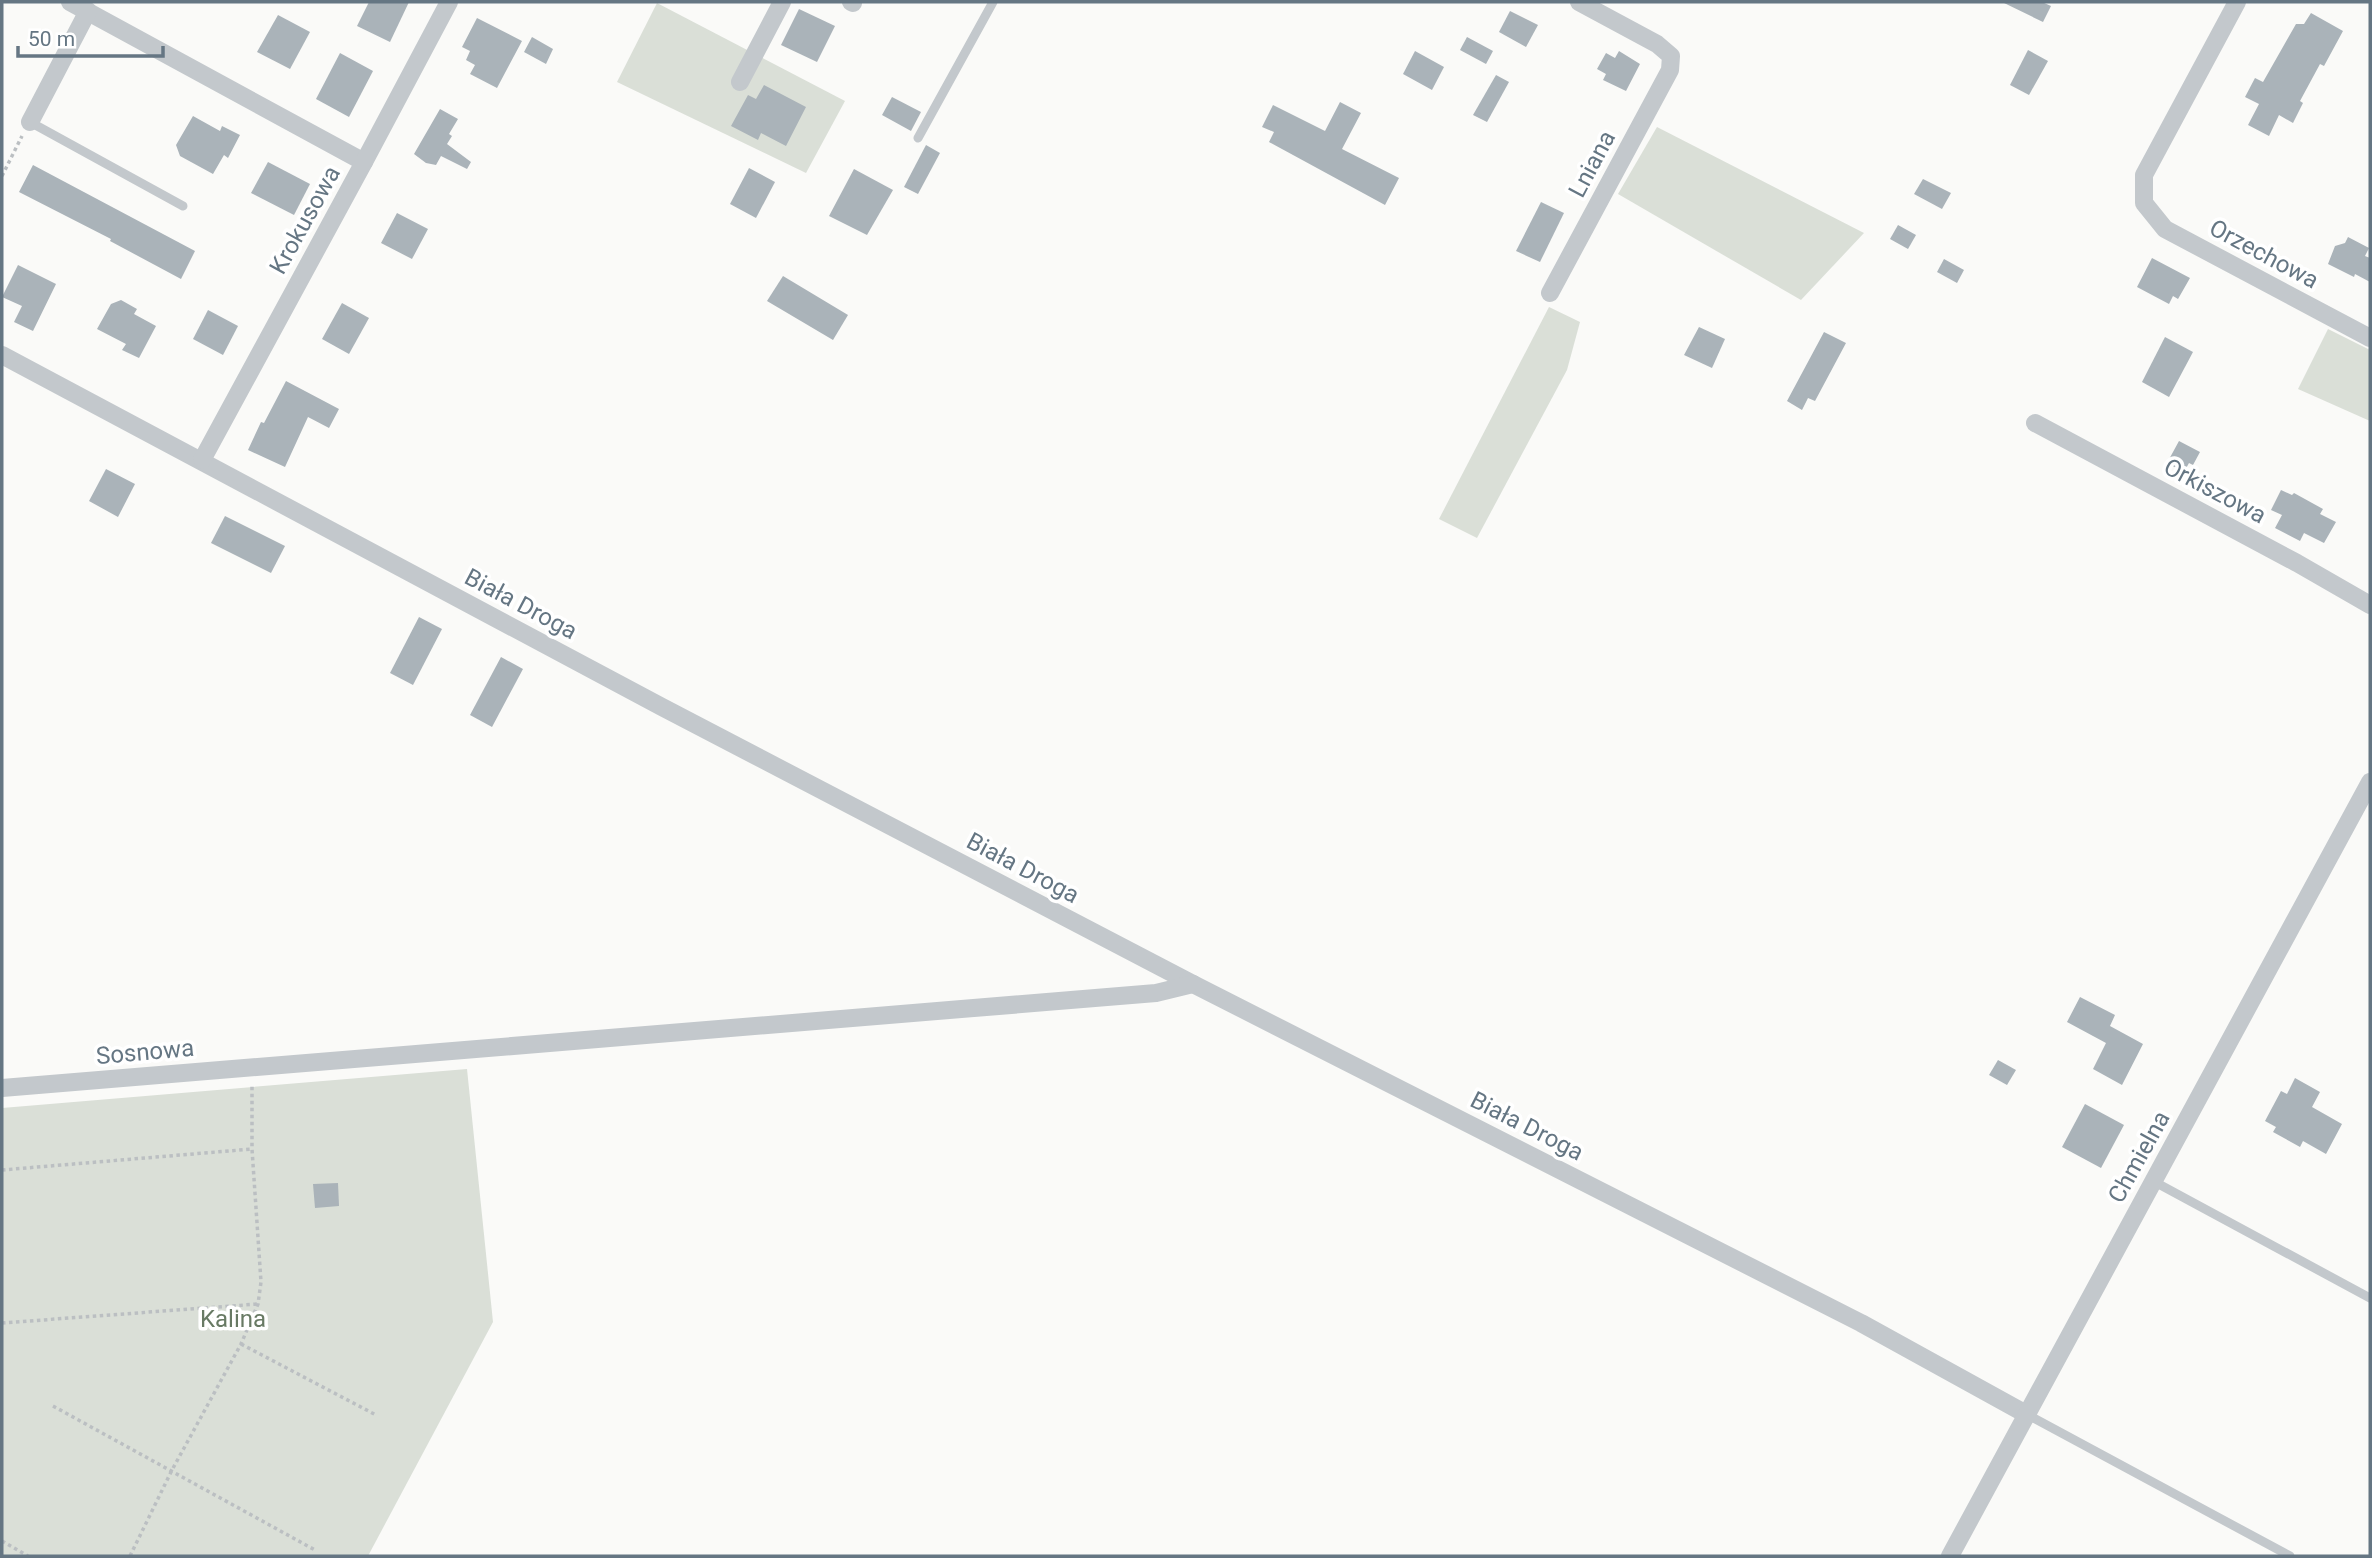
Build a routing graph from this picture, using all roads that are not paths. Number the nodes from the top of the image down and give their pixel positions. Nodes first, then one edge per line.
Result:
1 (70, 2) edge
2 (449, 2) edge
3 (782, 2) edge
4 (993, 2) edge
5 (1578, 2) edge
6 (2237, 2) edge
7 (88, 11) junction
8 (740, 82) dead end
9 (30, 122) joint
10 (918, 138) dead end
11 (364, 162) junction
12 (183, 206) dead end
13 (1550, 293) dead end
14 (2370, 338) edge
15 (2, 355) edge
16 (2035, 423) dead end
17 (202, 460) junction
18 (2370, 605) edge
19 (2370, 782) edge
20 (1193, 984) junction
21 (2, 1088) edge
22 (2153, 1181) junction
23 (2370, 1298) edge
24 (2026, 1415) junction
25 (1954, 1554) edge
26 (2290, 1556) edge

1 - 7 street
2 - 11 street, Krokusowa
3 - 8 street
4 - 10 lane
5 - 13 street, Lniana
6 - 14 street, Orzechowa
7 - 9 street
7 - 11 street
9 - 12 lane
11 - 17 street, Krokusowa
15 - 17 street, Biała Droga
16 - 18 street, Orkiszowa
17 - 20 street, Biała Droga
19 - 22 street, Chmielna
20 - 21 street, Sosnowa
20 - 24 street, Biała Droga
22 - 23 lane
22 - 24 street, Chmielna
24 - 25 street, Chmielna
24 - 26 lane

